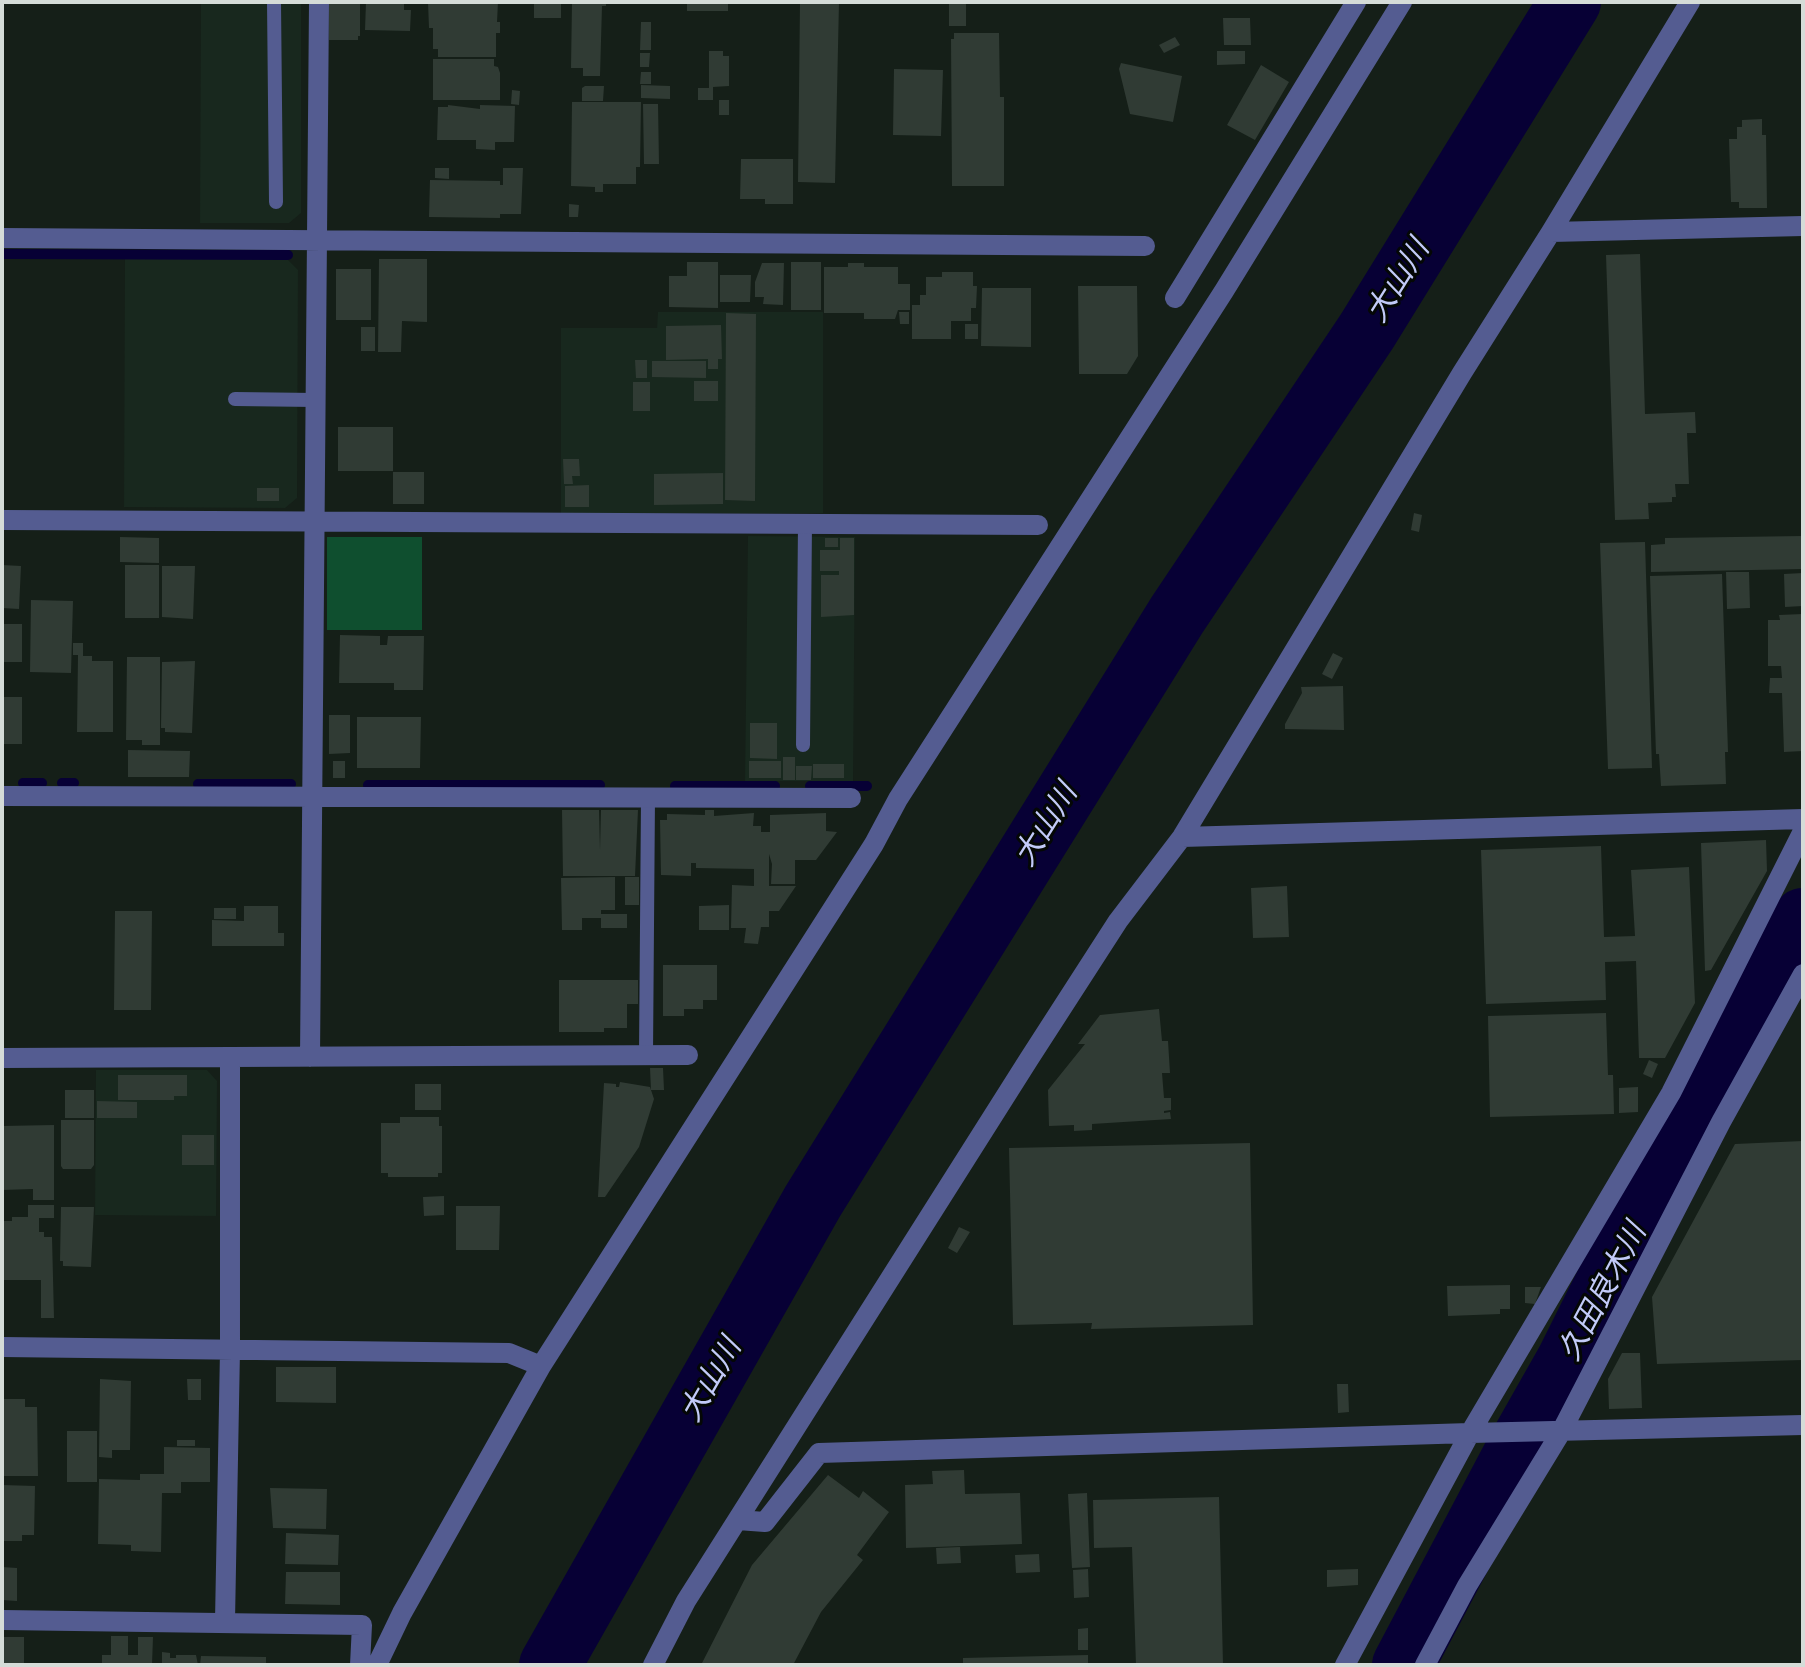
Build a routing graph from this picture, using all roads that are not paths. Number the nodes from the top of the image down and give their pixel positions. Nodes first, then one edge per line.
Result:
1 (274, 2) edge
2 (319, 2) edge
3 (1356, 2) edge
4 (1402, 2) edge
5 (1690, 2) edge
6 (276, 202) dead end
7 (1803, 226) edge
8 (1551, 232) junction
9 (2, 238) edge
10 (316, 240) junction
11 (1145, 246) dead end
12 (1175, 298) dead end
13 (235, 399) dead end
14 (315, 400) junction
15 (2, 520) edge
16 (315, 521) junction
17 (805, 523) junction
18 (1038, 525) dead end
19 (803, 745) dead end
20 (313, 795) junction
21 (2, 796) edge
22 (648, 797) junction
23 (851, 798) dead end
24 (1803, 819) edge
25 (1803, 831) edge
26 (1182, 837) junction
27 (1803, 974) edge
28 (646, 1055) junction
29 (688, 1055) dead end
30 (230, 1057) junction
31 (310, 1057) junction
32 (2, 1058) edge
33 (2, 1347) edge
34 (230, 1350) junction
35 (541, 1366) junction
36 (1803, 1425) edge
37 (1559, 1432) junction
38 (1472, 1433) junction
39 (738, 1520) junction
40 (2, 1620) edge
41 (225, 1621) junction
42 (360, 1665) edge
43 (377, 1665) edge
44 (653, 1665) edge
45 (1345, 1665) edge
46 (1425, 1665) edge

1 - 6 lane
2 - 10 street
3 - 12 street
4 - 35 street
5 - 8 street
7 - 8 street
8 - 26 street
9 - 10 street
10 - 11 street
10 - 14 street
13 - 14 lane
14 - 16 street
15 - 16 street
16 - 17 street
16 - 20 street
17 - 18 street
17 - 19 lane
20 - 21 street
20 - 22 street
20 - 31 street
22 - 23 street
22 - 28 lane
24 - 26 street
25 - 38 street
26 - 39 street
27 - 37 street
28 - 29 street
28 - 31 street
30 - 31 street
30 - 32 street
30 - 34 street
33 - 34 street
34 - 35 street
34 - 41 street
35 - 43 street
36 - 37 street
37 - 38 street
37 - 46 street
38 - 39 street
38 - 45 street
39 - 44 street
40 - 41 street
41 - 42 street

